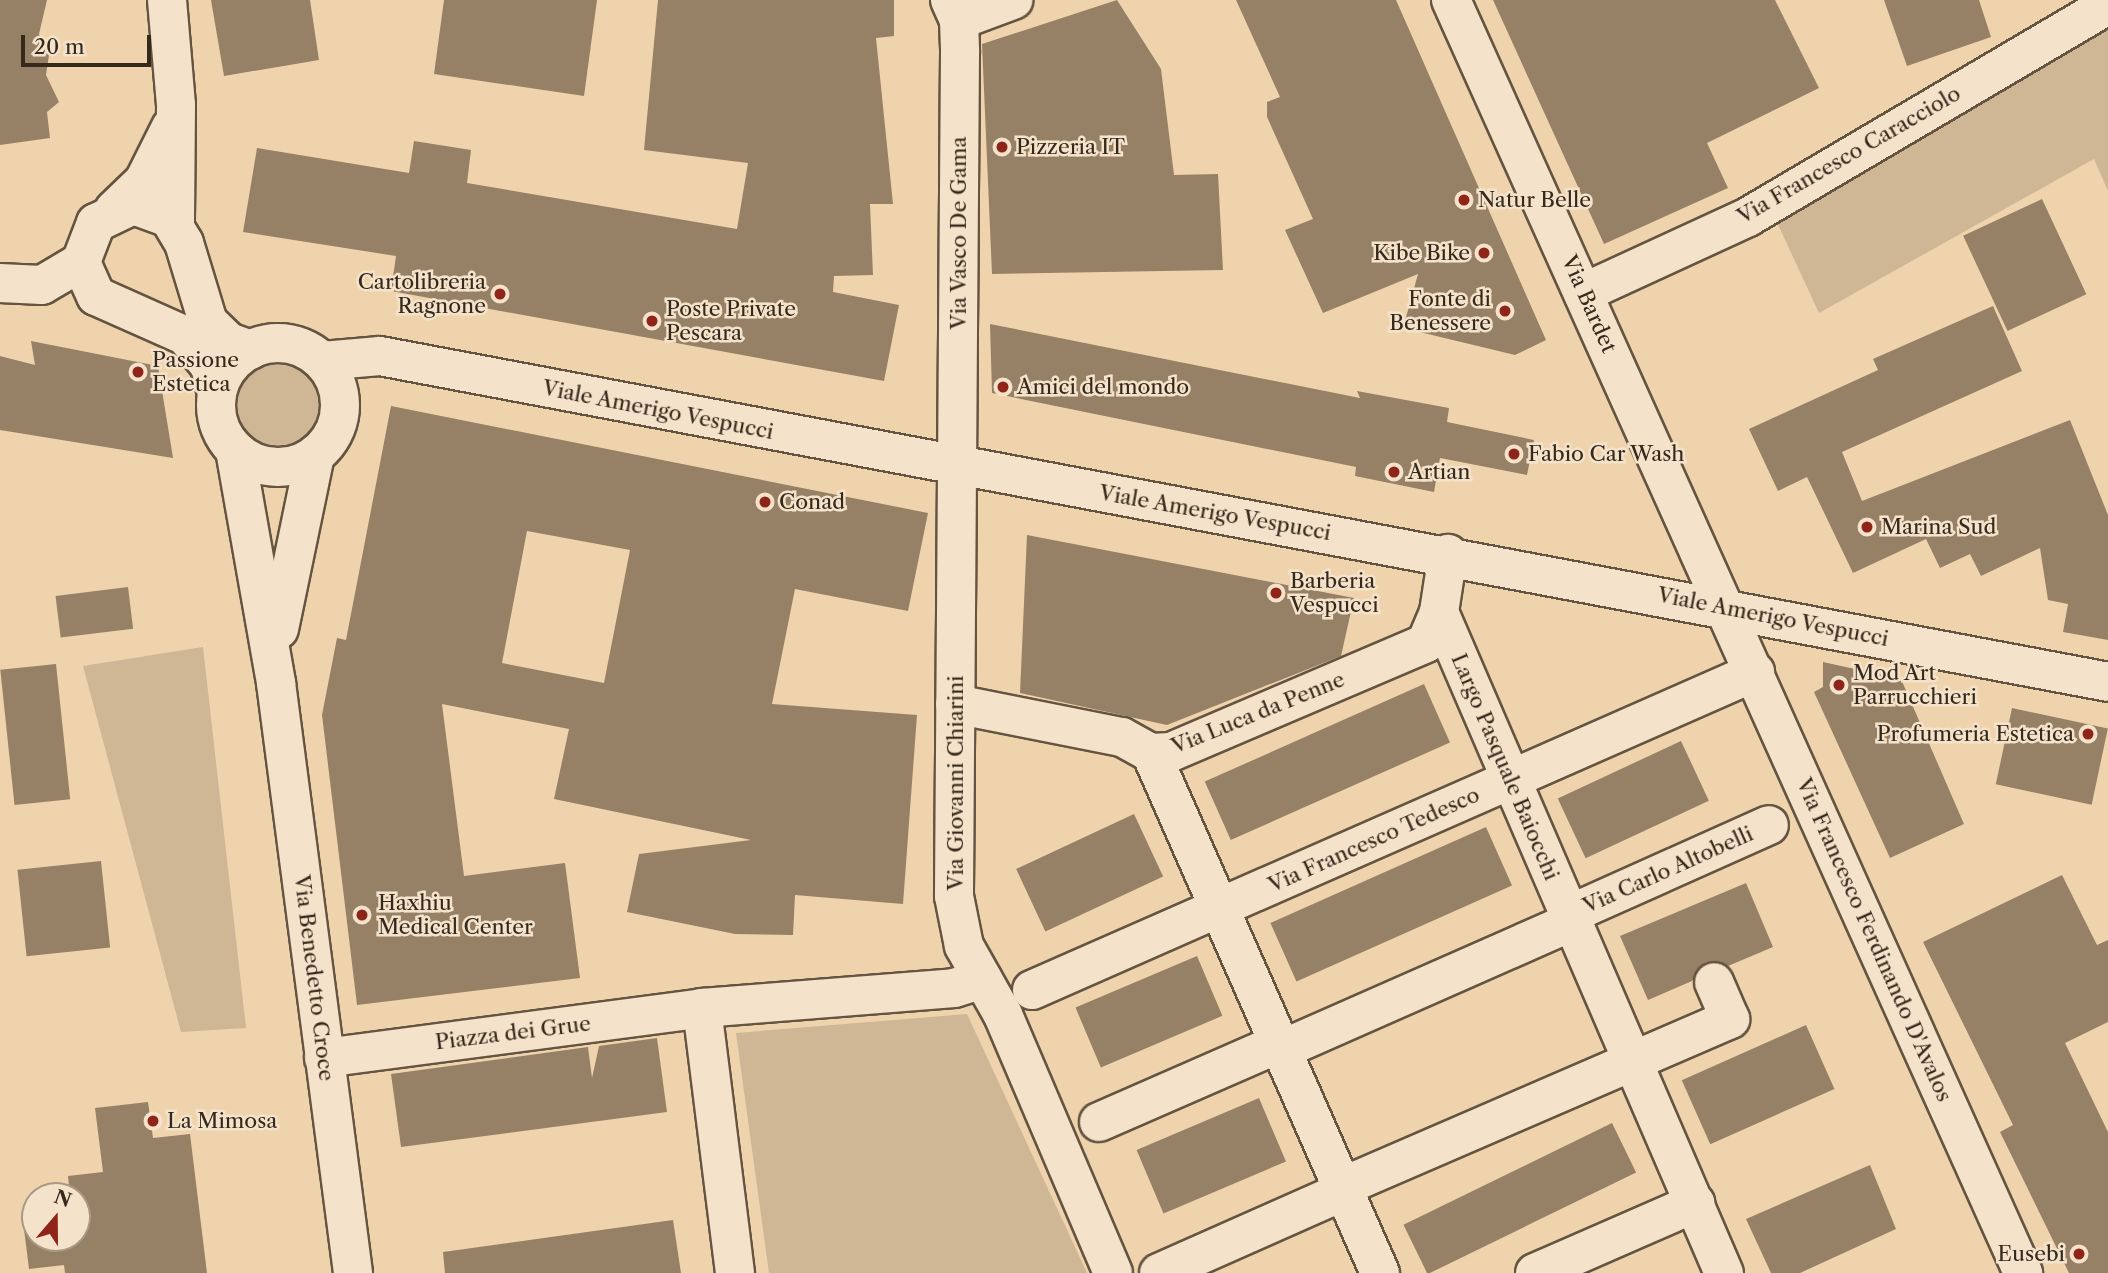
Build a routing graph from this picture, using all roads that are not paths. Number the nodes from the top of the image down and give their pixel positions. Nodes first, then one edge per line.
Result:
1 (166, 0) edge
2 (1013, 0) edge
3 (1451, 0) edge
4 (2108, 5) edge
5 (955, 10) edge
6 (176, 105) junction
7 (114, 210) junction
8 (175, 224) junction
9 (81, 262) junction
10 (0, 283) edge
11 (1583, 293) junction
12 (251, 350) junction
13 (322, 361) junction
14 (217, 393) junction
15 (235, 450) junction
16 (316, 455) junction
17 (958, 468) junction
18 (1448, 554) junction
19 (1726, 608) junction
20 (1439, 611) junction
21 (1755, 672) junction
22 (2108, 682) edge
23 (276, 683) junction
24 (955, 704) junction
25 (1151, 752) junction
26 (1510, 780) junction
27 (1769, 825) dead end
28 (1220, 908) junction
29 (1569, 919) junction
30 (983, 979) junction
31 (1714, 982) dead end
32 (1032, 990) dead end
33 (702, 1008) junction
34 (1282, 1046) junction
35 (324, 1058) junction
36 (1632, 1062) junction
37 (1099, 1122) dead end
38 (1343, 1189) junction
39 (1695, 1203) junction
40 (353, 1273) edge
41 (736, 1273) edge
42 (1113, 1273) edge
43 (1159, 1273) edge
44 (1380, 1273) edge
45 (1535, 1273) edge
46 (1724, 1273) edge
47 (2022, 1273) edge

1 - 6 street
2 - 5 street
3 - 11 street, Via Bardet
4 - 11 street, Via Francesco Caracciolo
5 - 17 street, Via Vasco De Gama
6 - 7 street
6 - 8 street
7 - 8 street
7 - 9 street
8 - 12 street
9 - 10 street
9 - 14 street
11 - 19 street, Via Bardet
12 - 13 street
12 - 14 street
13 - 16 street
13 - 17 street, Viale Amerigo Vespucci
14 - 15 street
15 - 16 street
15 - 23 street, Via Benedetto Croce
16 - 23 street, Via Benedetto Croce
17 - 18 street, Viale Amerigo Vespucci
17 - 24 street, Via Giovanni Chiarini
18 - 19 street, Viale Amerigo Vespucci
18 - 20 street, Via Luca da Penne
19 - 21 street, Via Francesco Ferdinando D'Avalos
19 - 22 street, Viale Amerigo Vespucci
20 - 25 street, Via Luca da Penne
20 - 26 street, Largo Pasquale Baiocchi
21 - 26 street, Via Francesco Tedesco
21 - 47 street, Via Francesco Ferdinando D'Avalos
23 - 35 street, Via Benedetto Croce
24 - 25 street, Via Luca da Penne
24 - 30 street, Via Giovanni Chiarini
25 - 28 street
26 - 28 street, Via Francesco Tedesco
26 - 29 street, Largo Pasquale Baiocchi
27 - 29 street, Via Carlo Altobelli
28 - 32 street, Via Francesco Tedesco
28 - 34 street
29 - 34 street
29 - 36 street, Largo Pasquale Baiocchi
30 - 33 street, Piazza dei Grue
30 - 42 street, Via Giovanni Chiarini
31 - 36 street
33 - 35 street, Piazza dei Grue
33 - 41 street
34 - 37 street
34 - 38 street
35 - 40 street, Via Benedetto Croce
36 - 38 street
36 - 39 street, Largo Pasquale Baiocchi
38 - 43 street
38 - 44 street
39 - 45 street
39 - 46 street, Largo Pasquale Baiocchi

